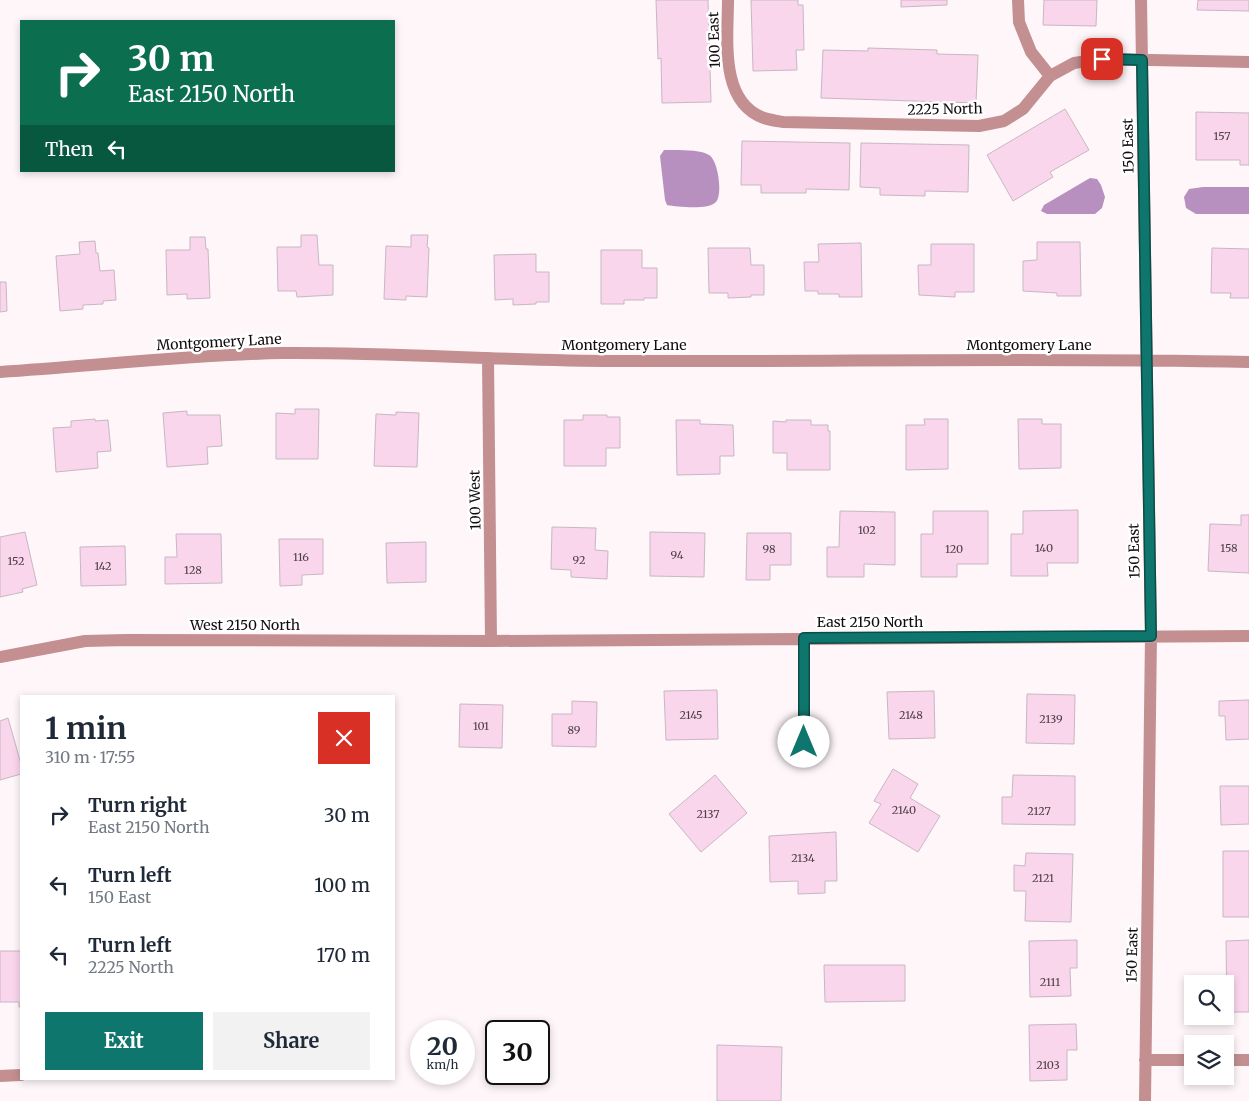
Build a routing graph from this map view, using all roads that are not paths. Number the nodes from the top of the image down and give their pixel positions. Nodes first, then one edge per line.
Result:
1 (728, 0) edge
2 (1018, 0) edge
3 (1141, 0) edge
4 (1142, 60) junction
5 (1249, 62) edge
6 (1050, 76) junction
7 (744, 105) joint
8 (488, 358) junction
9 (1146, 360) junction
10 (1249, 362) edge
11 (0, 372) edge
12 (1151, 636) junction
13 (1249, 636) edge
14 (804, 638) junction
15 (491, 641) junction
16 (0, 657) edge
17 (804, 742) dead end
18 (1145, 1060) junction
19 (1184, 1060) edge
20 (1234, 1060) edge
21 (1249, 1060) edge
22 (20, 1075) edge
23 (0, 1076) edge
24 (1145, 1101) edge

1 - 7 street, 100 East
2 - 6 street
3 - 4 street, 150 East
4 - 5 street, 2225 North
4 - 6 street, 2225 North
4 - 9 street, 150 East
6 - 7 street, 2225 North
8 - 9 street, Montgomery Lane
8 - 11 street, Montgomery Lane
8 - 15 street, 100 West
9 - 10 street, Montgomery Lane
9 - 12 street, 150 East
12 - 13 street, East 2150 North
12 - 14 street, East 2150 North
12 - 18 street, 150 East
14 - 15 street, East 2150 North
14 - 17 street
15 - 16 street, West 2150 North
18 - 19 street
18 - 24 street, 150 East
20 - 21 street
22 - 23 street

